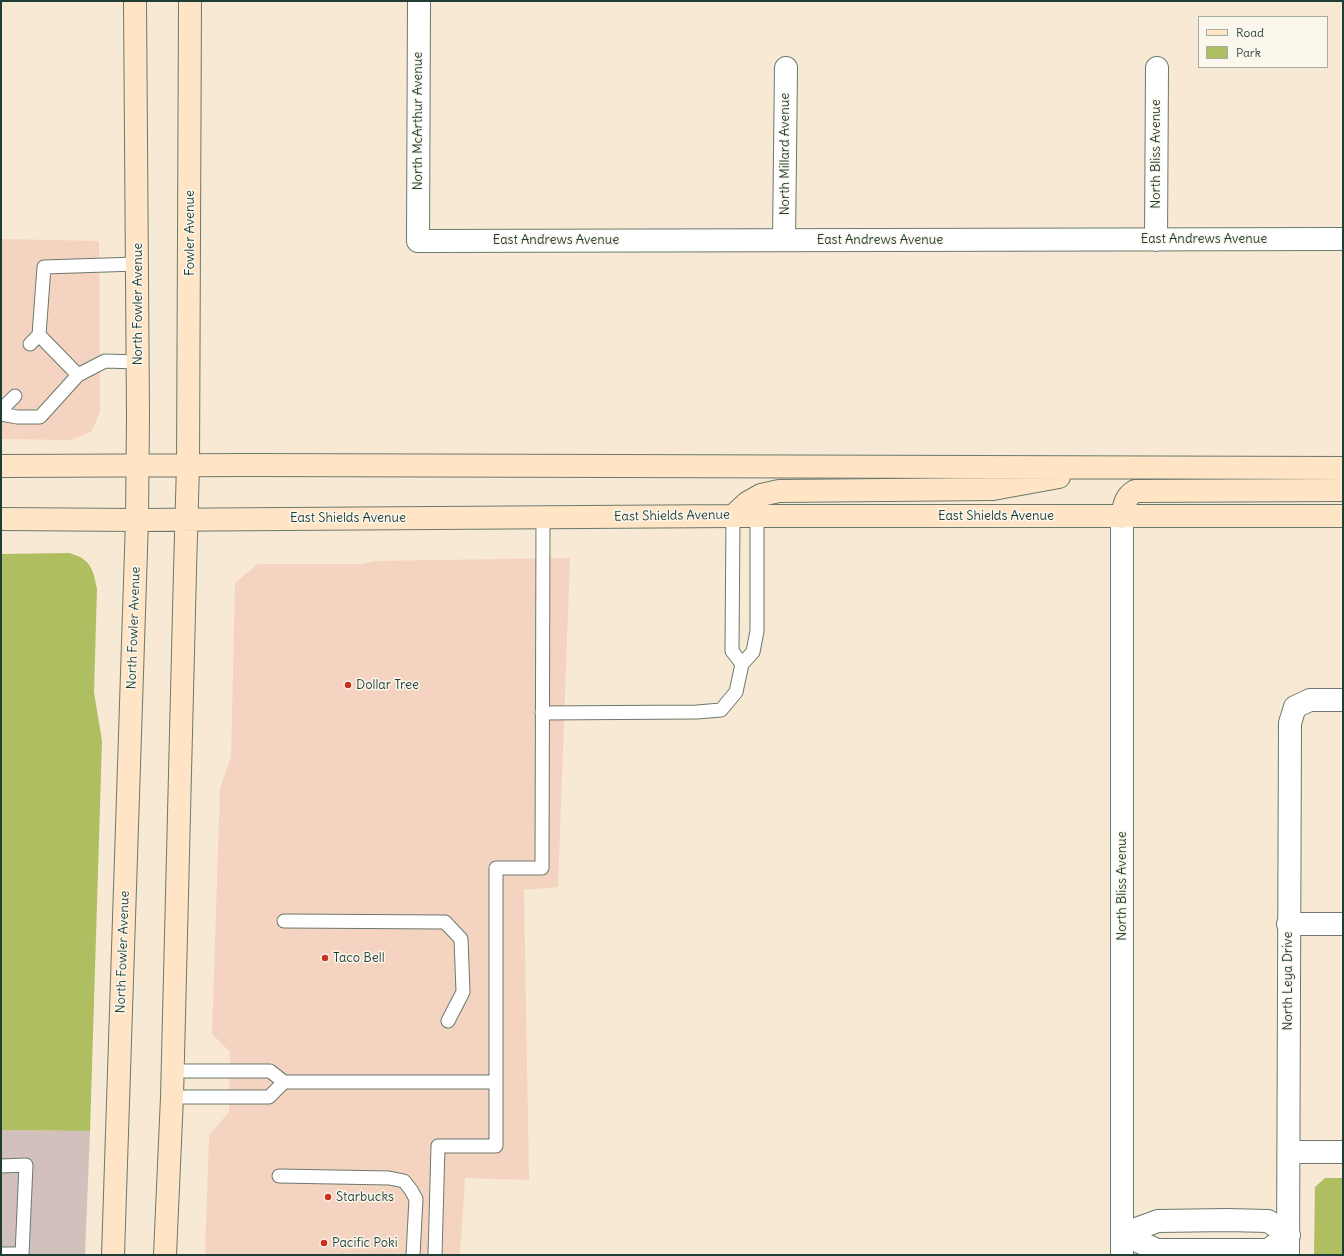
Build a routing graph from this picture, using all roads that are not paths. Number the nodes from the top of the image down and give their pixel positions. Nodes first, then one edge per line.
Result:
1 (135, 1) edge
2 (190, 1) edge
3 (419, 1) edge
4 (786, 68) dead end
5 (1157, 68) dead end
6 (1343, 239) edge
7 (418, 240) joint
8 (784, 240) junction
9 (1156, 240) junction
10 (137, 264) junction
11 (138, 362) junction
12 (78, 375) junction
13 (15, 396) dead end
14 (1, 410) edge
15 (1, 414) edge
16 (1, 466) edge
17 (138, 466) junction
18 (188, 466) junction
19 (1114, 468) junction
20 (1343, 468) edge
21 (1343, 490) edge
22 (733, 516) junction
23 (757, 516) junction
24 (1343, 516) edge
25 (1122, 517) junction
26 (542, 518) junction
27 (1, 519) edge
28 (187, 519) junction
29 (137, 520) junction
30 (742, 664) junction
31 (1343, 700) edge
32 (542, 713) junction
33 (284, 921) dead end
34 (1288, 924) junction
35 (1343, 924) edge
36 (448, 1021) dead end
37 (172, 1071) junction
38 (284, 1082) junction
39 (496, 1082) junction
40 (172, 1097) junction
41 (1289, 1152) junction
42 (1343, 1152) edge
43 (1, 1166) edge
44 (279, 1176) dead end
45 (1201, 1220) junction
46 (1122, 1245) edge
47 (1288, 1245) edge
48 (1203, 1250) junction
49 (1, 1254) edge
50 (22, 1255) edge
51 (113, 1255) edge
52 (165, 1255) edge
53 (413, 1255) edge
54 (435, 1255) edge

1 - 10 main road, North Fowler Avenue
2 - 18 main road, Fowler Avenue
3 - 7 street, North McArthur Avenue
4 - 8 street, North Millard Avenue
5 - 9 street, North Bliss Avenue
6 - 9 street, East Andrews Avenue
7 - 8 street, East Andrews Avenue
8 - 9 street, East Andrews Avenue
10 - 11 main road, North Fowler Avenue
10 - 12 lane
11 - 12 lane
11 - 17 main road, North Fowler Avenue
12 - 15 lane
13 - 14 lane
16 - 17 main road
17 - 18 main road
17 - 29 main road, North Fowler Avenue
18 - 19 main road
18 - 28 main road
19 - 20 main road
19 - 22 main road
21 - 25 main road
22 - 23 main road, East Shields Avenue
22 - 26 main road, East Shields Avenue
22 - 30 lane
23 - 25 main road, East Shields Avenue
23 - 30 lane
24 - 25 main road, East Shields Avenue
25 - 46 street, North Bliss Avenue
26 - 28 main road, East Shields Avenue
26 - 32 lane
27 - 29 main road, East Shields Avenue
28 - 29 main road, East Shields Avenue
28 - 37 main road
29 - 51 main road, North Fowler Avenue
30 - 32 lane
31 - 34 street, North Leya Drive
32 - 39 lane
33 - 36 lane
34 - 35 street
34 - 41 street, North Leya Drive
37 - 38 lane
37 - 40 main road
38 - 39 lane
38 - 40 lane
39 - 54 lane
40 - 52 main road
41 - 42 street
41 - 47 street, North Leya Drive
43 - 50 lane
44 - 53 lane
45 - 46 street
45 - 47 street
45 - 48 street
46 - 48 street
47 - 48 street
49 - 50 lane

